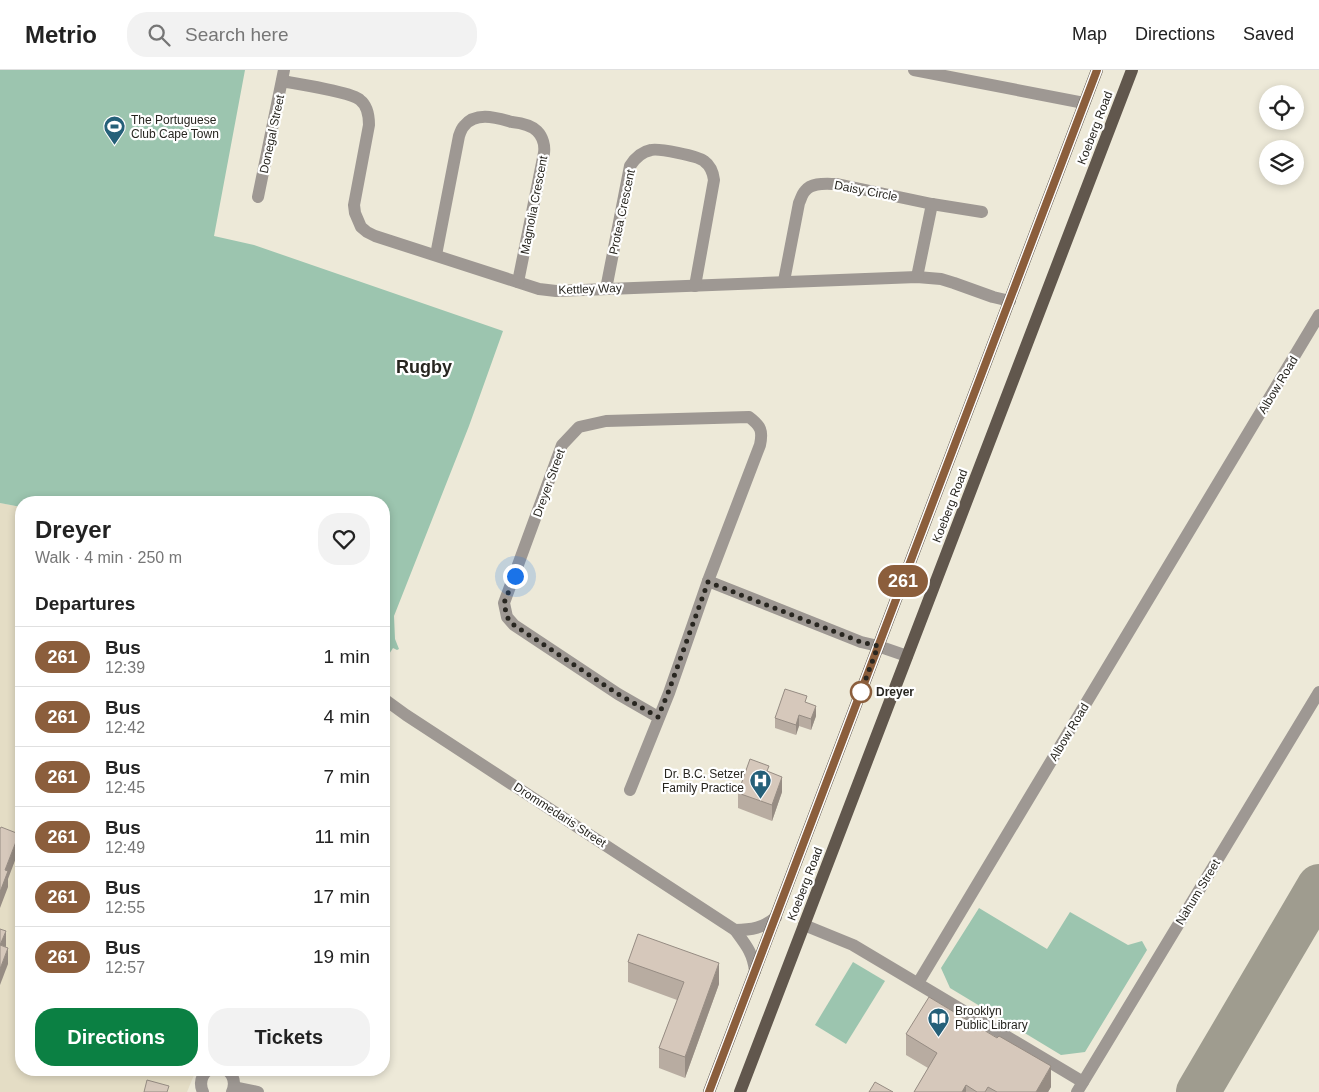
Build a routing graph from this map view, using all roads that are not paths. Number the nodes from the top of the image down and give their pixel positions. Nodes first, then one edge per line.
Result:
1 (914, 70) edge
2 (1097, 70) edge
3 (1132, 70) edge
4 (283, 76) edge
5 (1084, 102) junction
6 (258, 197) dead end
7 (932, 204) junction
8 (982, 212) dead end
9 (436, 255) junction
10 (917, 277) junction
11 (518, 282) junction
12 (784, 282) junction
13 (695, 286) junction
14 (606, 289) junction
15 (1010, 301) junction
16 (1319, 316) edge
17 (708, 582) junction
18 (878, 646) junction
19 (907, 656) junction
20 (1319, 692) edge
21 (390, 703) edge
22 (658, 717) junction
23 (630, 790) dead end
24 (776, 917) junction
25 (804, 925) junction
26 (736, 930) junction
27 (755, 971) junction
28 (918, 983) junction
29 (204, 1076) edge
30 (232, 1076) edge
31 (1080, 1087) edge
32 (233, 1090) edge
33 (203, 1092) edge
34 (258, 1092) edge
35 (709, 1092) edge
36 (740, 1092) edge

1 - 5 street
2 - 5 main road, Koeberg Road
3 - 19 main road, Koeberg Road
4 - 6 street, Donegal Street
4 - 9 street, Kettley Way
5 - 15 main road, Koeberg Road
7 - 8 street, Daisy Circle
7 - 10 street
7 - 12 street, Daisy Circle
9 - 11 street, Kettley Way
9 - 11 street, Magnolia Crescent
10 - 12 street, Kettley Way
10 - 15 street, Kettley Way
11 - 14 street, Kettley Way
12 - 13 street, Kettley Way
13 - 14 street, Kettley Way
13 - 14 street, Protea Crescent
15 - 18 main road, Koeberg Road
16 - 28 street, Albow Road
17 - 18 street
17 - 22 street, Dreyer Street
17 - 22 street, Dreyer Street
18 - 19 street
18 - 24 main road, Koeberg Road
19 - 25 main road, Koeberg Road
20 - 31 street, Nahum Street
21 - 26 street, Drommedaris Street
22 - 23 street, Dreyer Street
24 - 26 street
24 - 27 main road, Koeberg Road
25 - 28 street
25 - 36 main road, Koeberg Road
26 - 27 street, Drommedaris Street
27 - 35 main road, Koeberg Road
28 - 31 street
29 - 33 street
30 - 32 street
32 - 34 street

